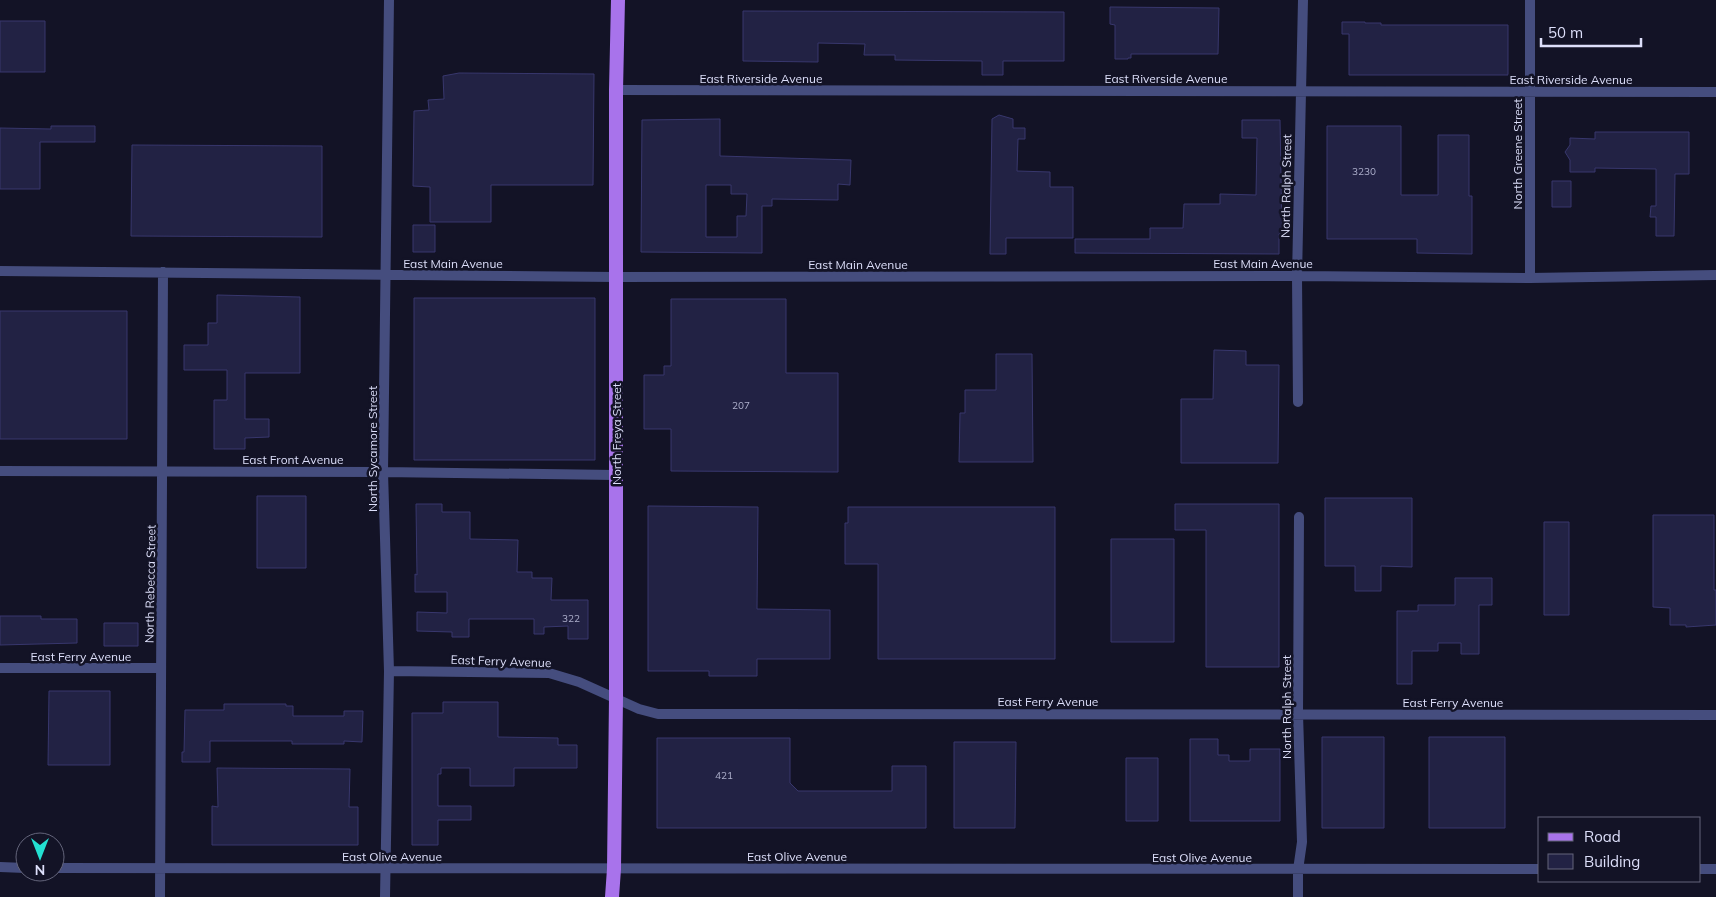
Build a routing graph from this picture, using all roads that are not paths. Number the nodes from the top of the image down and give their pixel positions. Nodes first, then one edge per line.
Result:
1 (389, 0) edge
2 (618, 0) edge
3 (1302, 0) edge
4 (1530, 0) edge
5 (616, 90) junction
6 (1300, 91) junction
7 (1530, 92) junction
8 (1716, 92) edge
9 (0, 271) edge
10 (164, 272) junction
11 (1716, 275) edge
12 (385, 276) junction
13 (1297, 276) junction
14 (616, 277) junction
15 (1530, 278) junction
16 (1298, 402) dead end
17 (0, 471) edge
18 (164, 472) junction
19 (383, 472) junction
20 (615, 475) junction
21 (1299, 517) dead end
22 (0, 668) edge
23 (161, 668) junction
24 (388, 671) junction
25 (616, 698) junction
26 (1298, 714) junction
27 (1716, 715) edge
28 (0, 867) edge
29 (15, 868) edge
30 (65, 868) edge
31 (160, 868) junction
32 (386, 869) junction
33 (614, 869) junction
34 (1538, 869) edge
35 (1701, 869) edge
36 (1716, 869) edge
37 (1298, 870) junction
38 (160, 897) edge
39 (385, 897) edge
40 (612, 897) edge
41 (617, 897) edge
42 (1298, 897) edge

1 - 12 street, North Sycamore Street
2 - 5 main road, North Freya Street
3 - 6 street, North Ralph Street
4 - 7 street, North Greene Street
5 - 6 street, East Riverside Avenue
5 - 14 main road, North Freya Street
6 - 7 street, East Riverside Avenue
6 - 13 street, North Ralph Street
7 - 8 street, East Riverside Avenue
7 - 15 street, North Greene Street
9 - 10 street, East Main Avenue
10 - 12 street, East Main Avenue
10 - 18 street, North Rebecca Street
11 - 15 street, East Main Avenue
12 - 14 street, East Main Avenue
12 - 19 street, North Sycamore Street
13 - 14 street, East Main Avenue
13 - 15 street, East Main Avenue
13 - 16 street, North Ralph Street
14 - 20 main road, North Freya Street
17 - 18 street, East Front Avenue
18 - 19 street, East Front Avenue
18 - 23 street, North Rebecca Street
19 - 20 street, East Front Avenue
19 - 24 street, North Sycamore Street
20 - 25 main road, North Freya Street
21 - 26 street, North Ralph Street
22 - 23 street, East Ferry Avenue
23 - 31 street, North Rebecca Street
24 - 25 street, East Ferry Avenue
24 - 32 street, North Sycamore Street
25 - 26 street, East Ferry Avenue
25 - 33 main road, North Freya Street
26 - 27 street, East Ferry Avenue
26 - 37 street, North Ralph Street
28 - 29 street
30 - 31 street, East Olive Avenue
31 - 32 street, East Olive Avenue
31 - 38 street, North Rebecca Street
32 - 33 street, East Olive Avenue
32 - 39 street, North Sycamore Street
33 - 37 street, East Olive Avenue
33 - 40 main road, North Freya Street
33 - 41 main road, North Freya Street
34 - 37 street, East Olive Avenue
35 - 36 street
37 - 42 street, North Ralph Street

